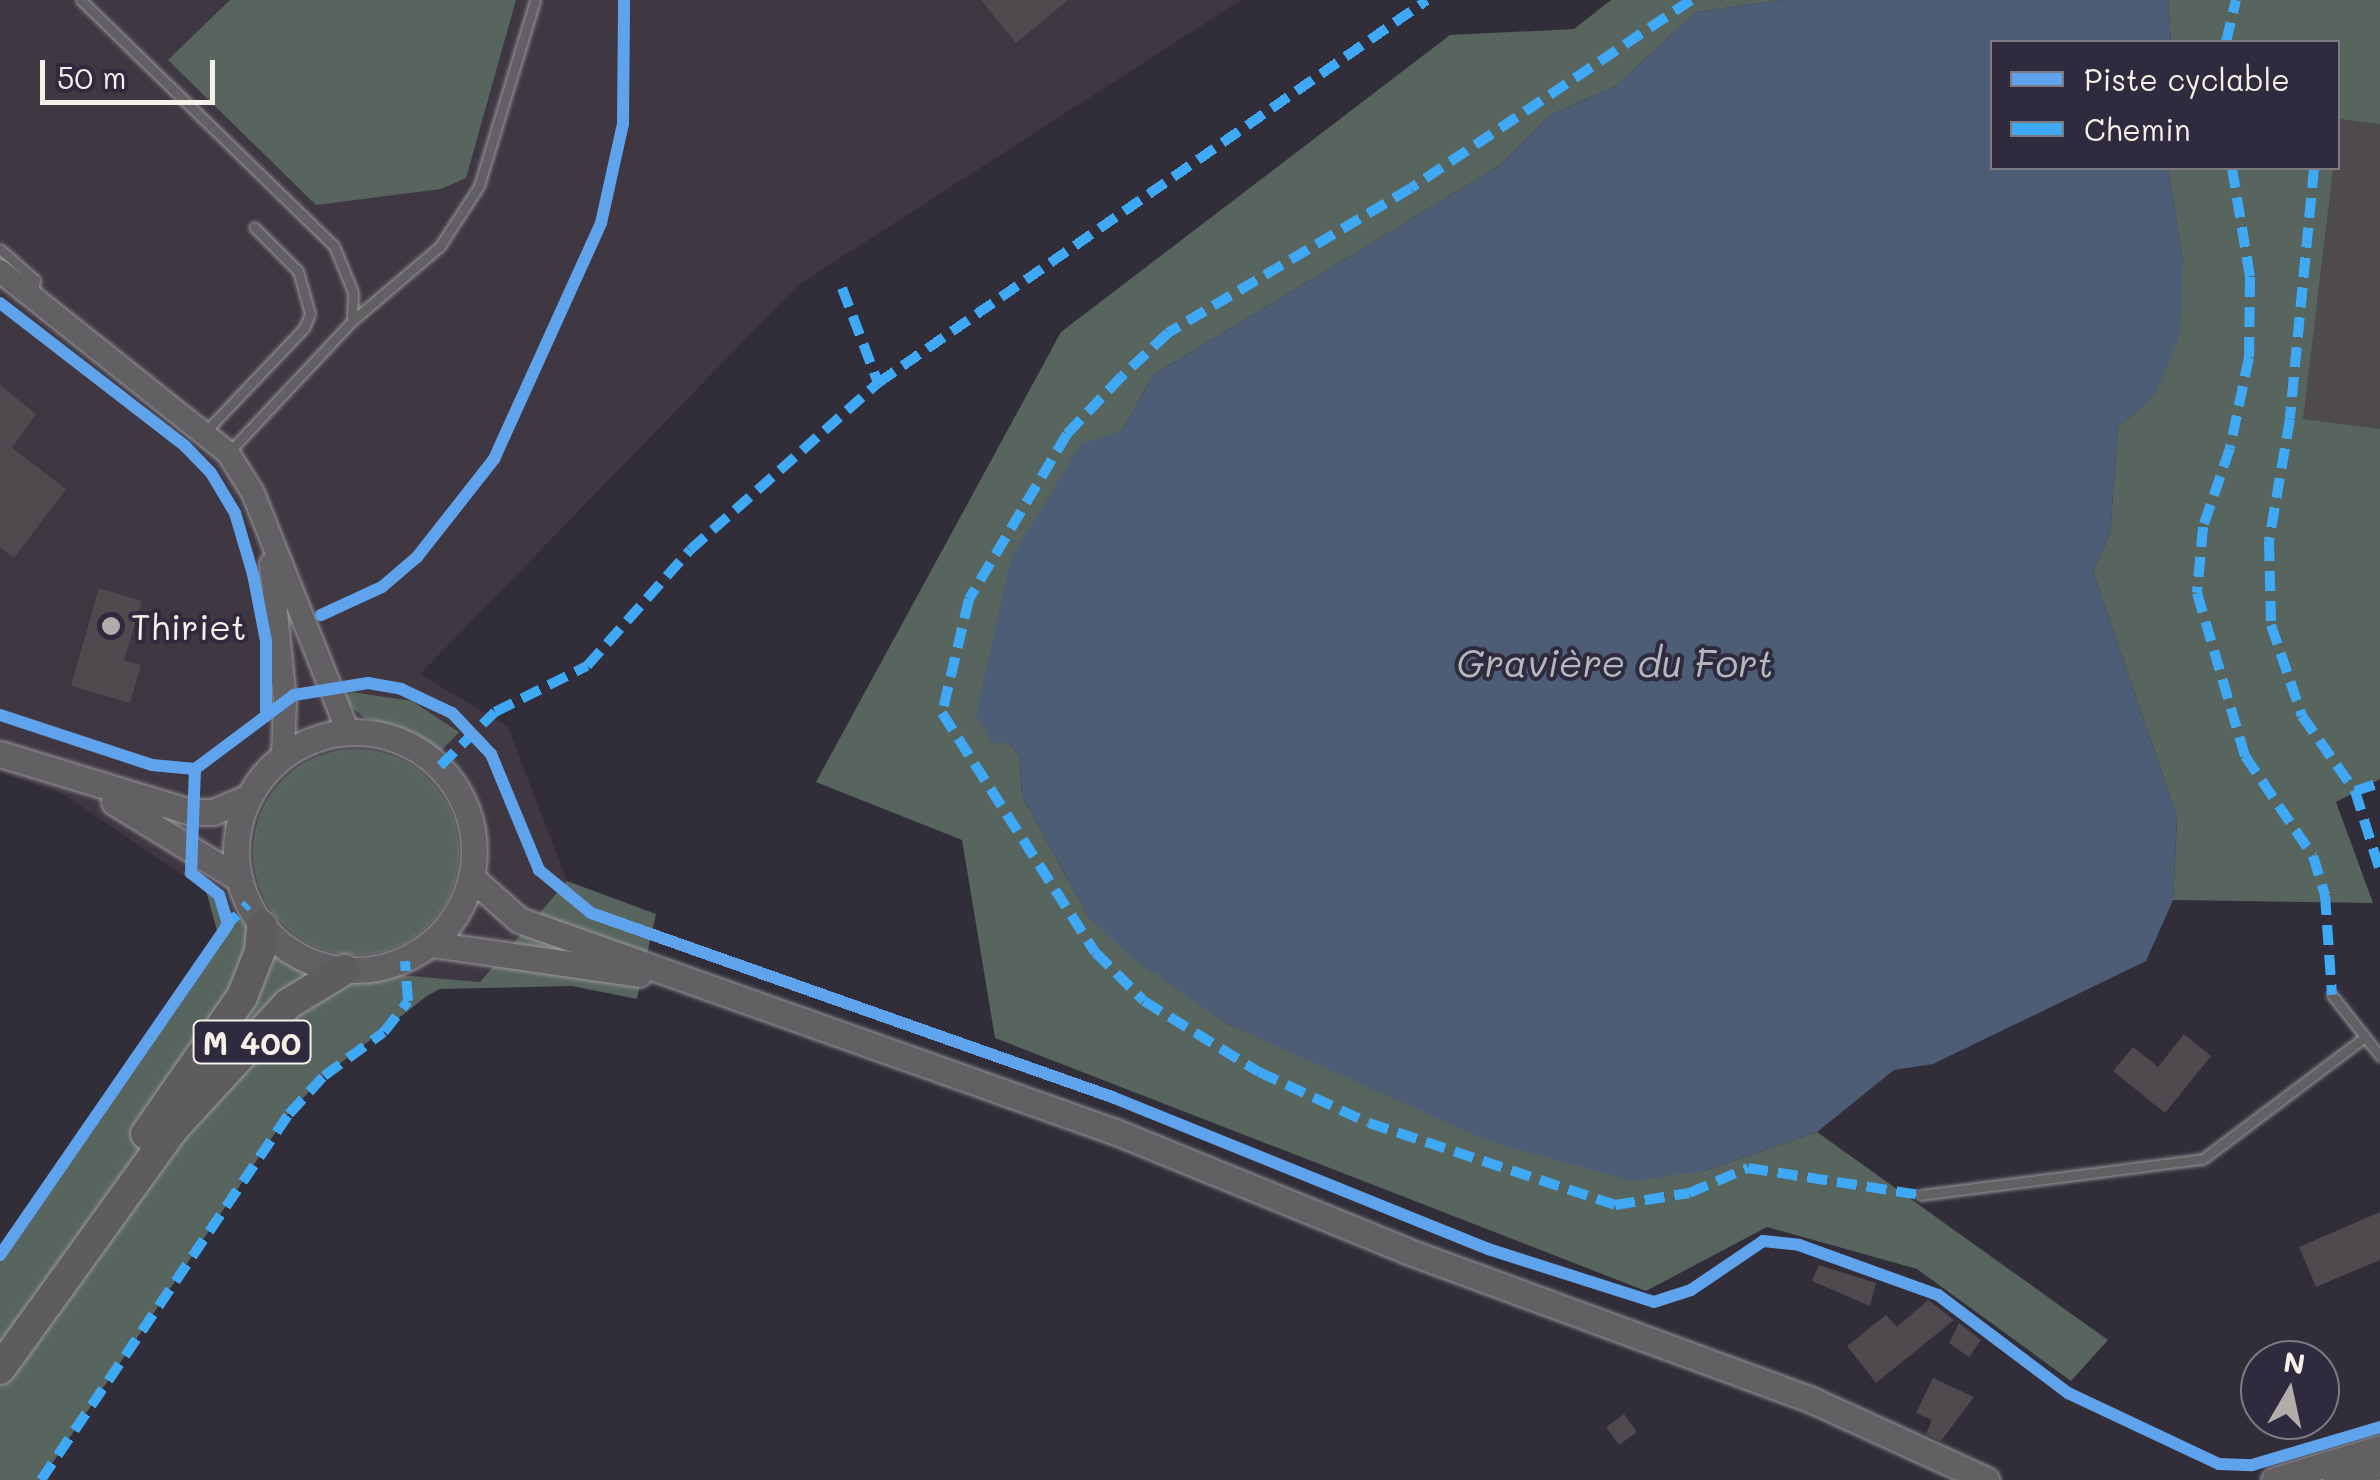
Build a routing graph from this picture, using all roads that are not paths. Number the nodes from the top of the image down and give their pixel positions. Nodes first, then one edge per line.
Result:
1 (81, 0) edge
2 (534, 0) edge
3 (254, 227) dead end
4 (0, 249) edge
5 (0, 271) edge
6 (32, 296) junction
7 (352, 322) junction
8 (206, 431) junction
9 (228, 453) junction
10 (269, 541) junction
11 (348, 732) junction
12 (0, 754) edge
13 (283, 756) junction
14 (84, 784) junction
15 (248, 797) junction
16 (238, 878) junction
17 (472, 878) junction
18 (262, 926) junction
19 (431, 944) junction
20 (344, 970) junction
21 (2332, 995) dead end
22 (763, 1004) junction
23 (2365, 1037) junction
24 (2380, 1056) edge
25 (1920, 1195) dead end
26 (0, 1346) edge
27 (0, 1369) edge
28 (2380, 1448) edge
29 (2380, 1466) edge
30 (1987, 1480) edge
31 (2274, 1480) edge
32 (2310, 1480) edge

1 - 7 lane
2 - 7 lane
3 - 8 lane
4 - 6 lane
5 - 6 street
6 - 8 street
7 - 9 lane
8 - 9 street
9 - 10 street
10 - 11 street
10 - 13 street
11 - 13 main road
11 - 17 main road
12 - 14 main road
13 - 15 main road
14 - 15 main road
14 - 16 main road
15 - 16 main road
16 - 18 main road
17 - 19 main road
17 - 22 main road
18 - 20 main road
18 - 26 highway, M 400
19 - 20 main road
19 - 22 main road
20 - 27 highway, M 400
21 - 23 lane
22 - 30 main road
23 - 24 lane
23 - 25 lane
28 - 31 main road
29 - 32 main road

